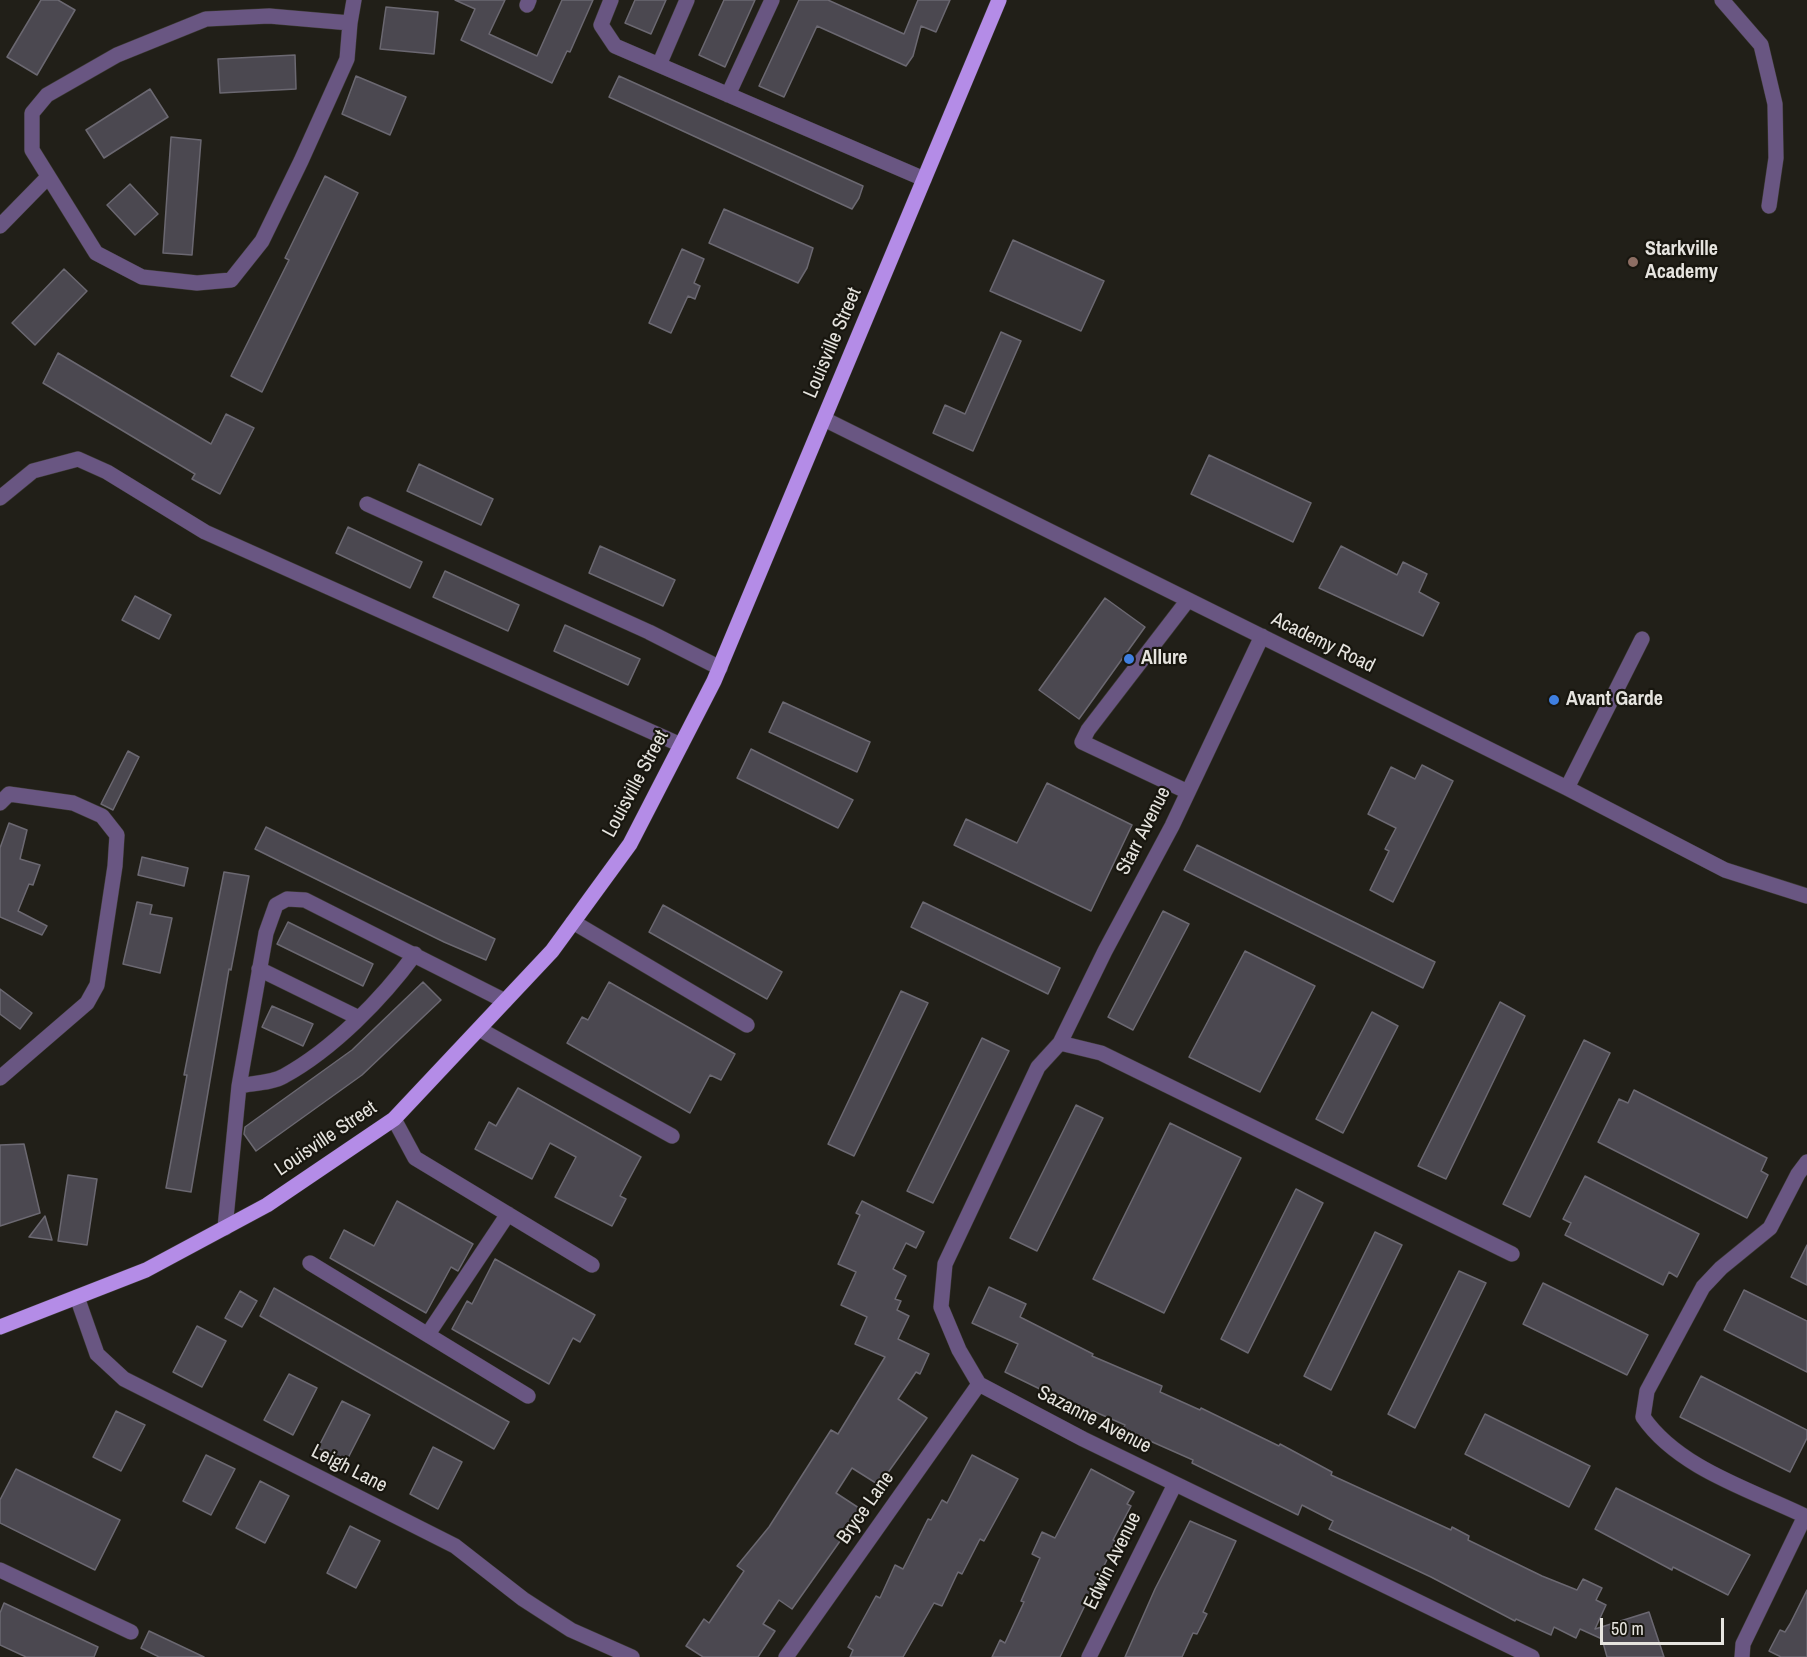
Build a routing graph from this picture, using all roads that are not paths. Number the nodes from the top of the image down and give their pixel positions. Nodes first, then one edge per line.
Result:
1 (354, 0) edge
2 (611, 0) edge
3 (687, 0) edge
4 (772, 0) edge
5 (999, 0) edge
6 (1722, 0) edge
7 (350, 23) junction
8 (659, 65) junction
9 (728, 95) junction
10 (48, 177) junction
11 (924, 179) junction
12 (1769, 206) dead end
13 (0, 226) edge
14 (824, 419) junction
15 (0, 498) edge
16 (368, 504) dead end
17 (1188, 600) junction
18 (1262, 636) junction
19 (1642, 639) dead end
20 (720, 668) junction
21 (681, 745) junction
22 (1567, 788) junction
23 (1188, 792) junction
24 (0, 803) edge
25 (1807, 896) edge
26 (573, 922) junction
27 (415, 954) junction
28 (259, 969) junction
29 (505, 1001) junction
30 (359, 1018) junction
31 (747, 1025) dead end
32 (479, 1029) junction
33 (1060, 1043) junction
34 (0, 1078) edge
35 (239, 1086) junction
36 (394, 1119) junction
37 (672, 1136) dead end
38 (1807, 1162) edge
39 (508, 1214) junction
40 (225, 1228) junction
41 (1512, 1254) dead end
42 (310, 1263) dead end
43 (592, 1265) dead end
44 (76, 1298) junction
45 (1, 1323) edge
46 (428, 1334) junction
47 (979, 1384) junction
48 (528, 1396) dead end
49 (1175, 1484) junction
50 (1806, 1516) edge
51 (0, 1570) edge
52 (131, 1632) dead end
53 (632, 1657) edge
54 (786, 1657) edge
55 (1089, 1657) edge
56 (1532, 1657) edge
57 (1742, 1657) edge

1 - 7 street
2 - 8 street
3 - 8 street
4 - 9 street
5 - 11 main road, Louisville Street
6 - 12 street
7 - 10 street
7 - 10 street
8 - 9 street
9 - 11 street
10 - 13 street
11 - 14 main road, Louisville Street
14 - 17 street, Academy Road
14 - 20 main road, Louisville Street
15 - 21 street
16 - 20 street
17 - 18 street, Academy Road
17 - 23 street
18 - 22 street, Academy Road
18 - 23 street, Starr Avenue
19 - 22 street
20 - 21 main road, Louisville Street
21 - 26 main road, Louisville Street
22 - 25 street, Academy Road
23 - 33 street, Starr Avenue
24 - 34 street
26 - 29 main road, Louisville Street
26 - 31 street
27 - 28 street
27 - 29 street
27 - 30 street
28 - 30 street
28 - 35 street
29 - 32 main road, Louisville Street
30 - 35 street
32 - 36 main road, Louisville Street
32 - 37 street
33 - 41 street
33 - 47 street
35 - 40 street
36 - 39 street
36 - 40 main road, Louisville Street
38 - 50 street
39 - 43 street
39 - 46 street
40 - 44 main road, Louisville Street
42 - 46 street
44 - 45 main road, Louisville Street
44 - 53 street, Leigh Lane
46 - 48 street
47 - 49 street, Sazanne Avenue
47 - 54 street, Bryce Lane
49 - 55 street, Edwin Avenue
49 - 56 street, Sazanne Avenue
50 - 57 street
51 - 52 street

